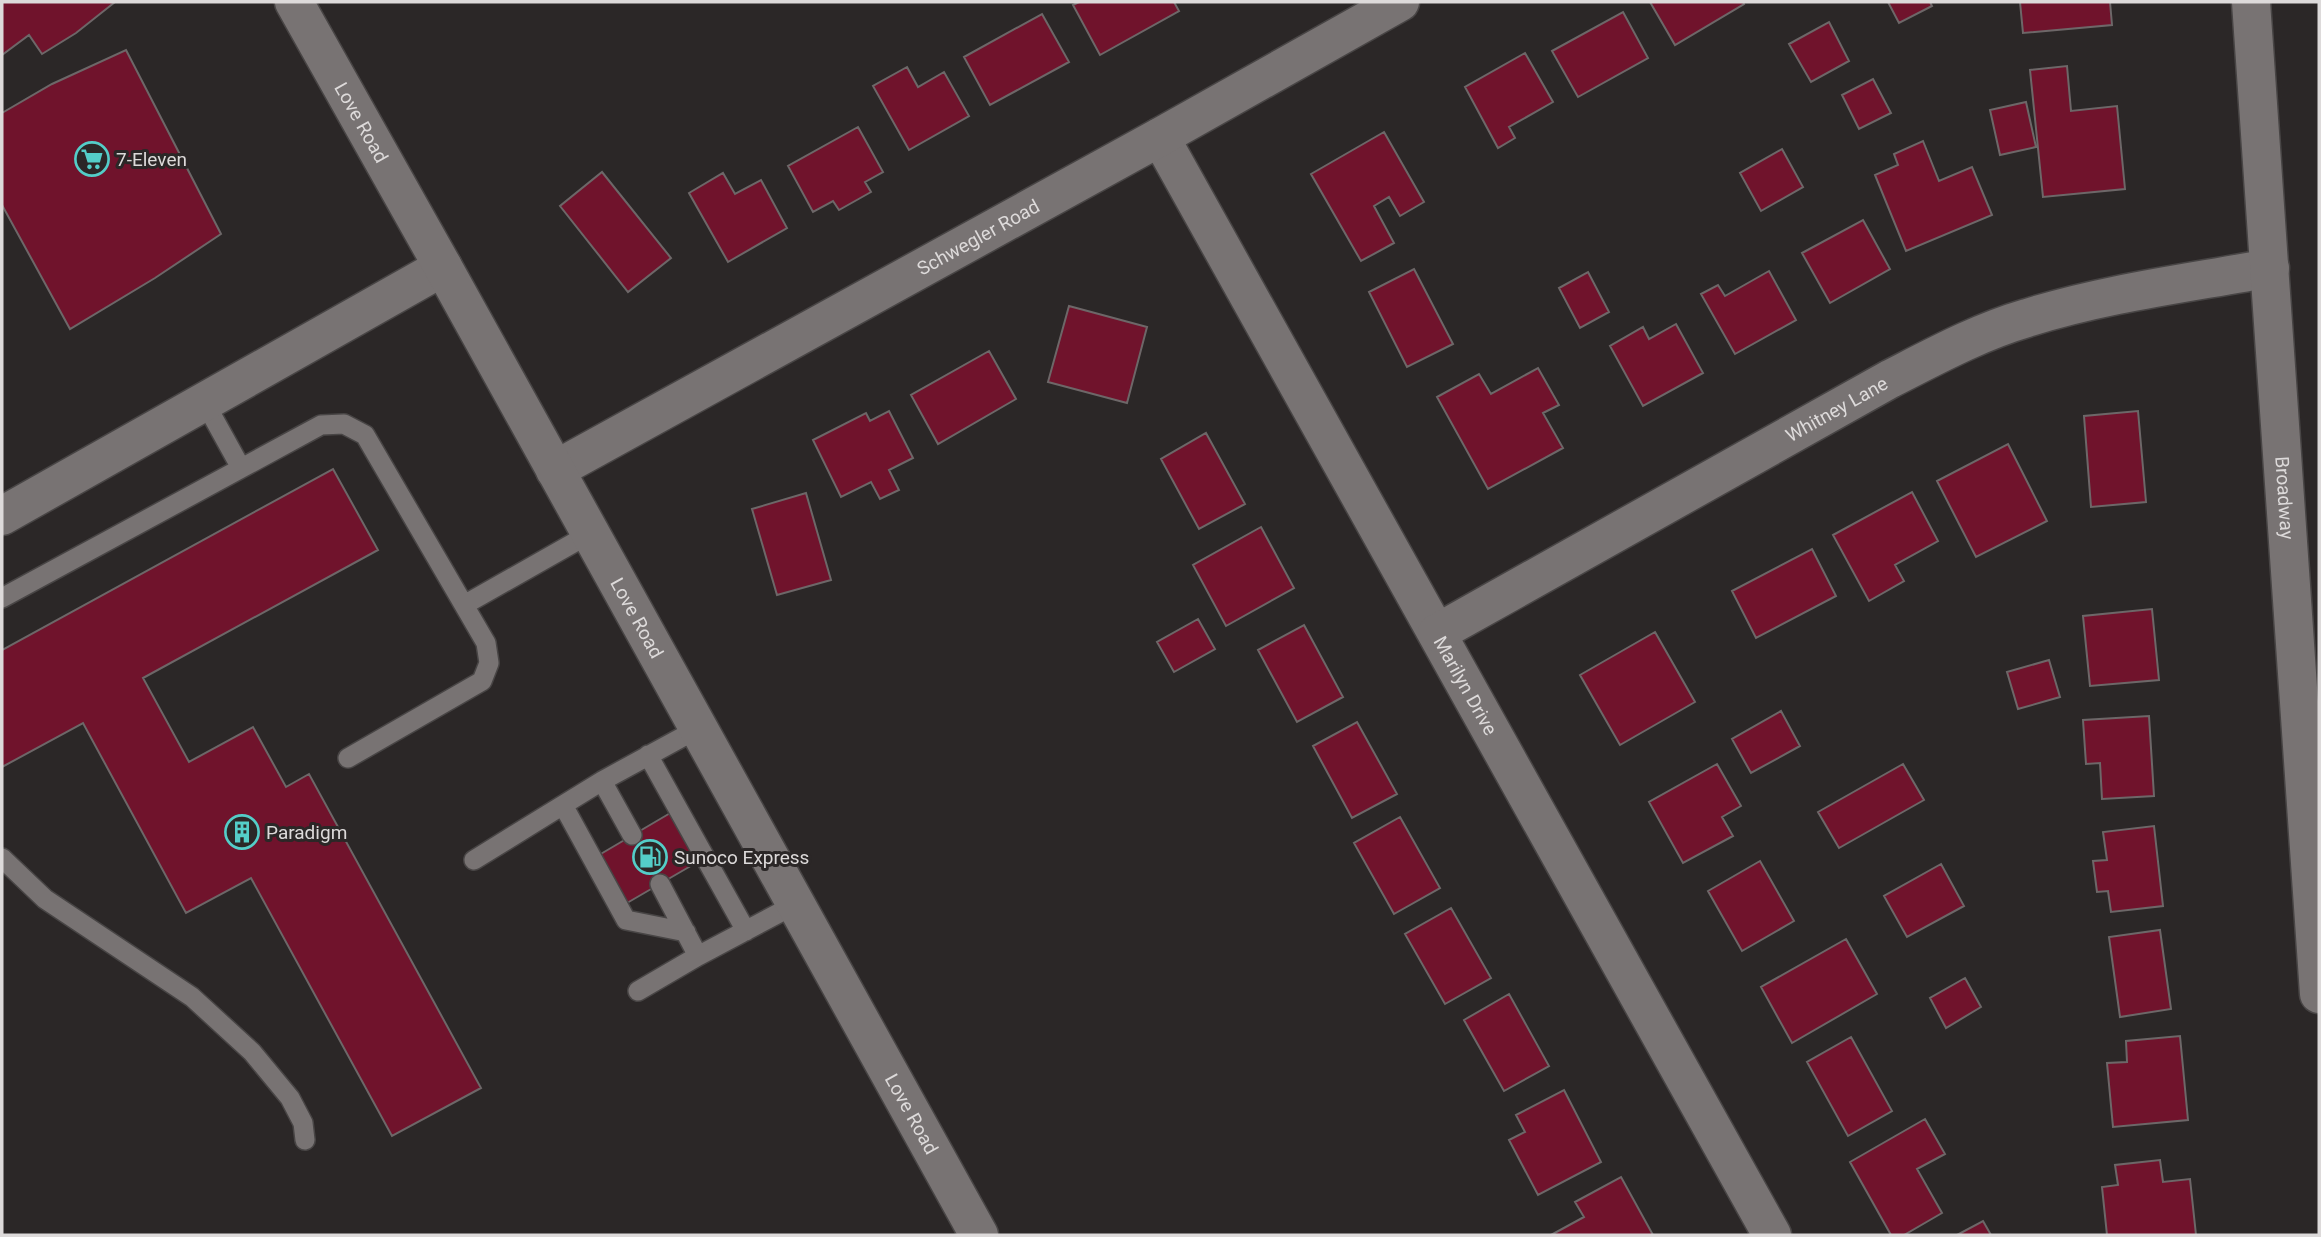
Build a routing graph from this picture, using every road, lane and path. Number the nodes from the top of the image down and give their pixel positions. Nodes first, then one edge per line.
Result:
1 (293, 2) edge
2 (1401, 2) edge
3 (2251, 2) edge
4 (1160, 137) junction
5 (443, 267) junction
6 (2270, 268) junction
7 (204, 401) junction
8 (241, 468) junction
9 (555, 470) junction
10 (2, 516) edge
11 (591, 533) junction
12 (2, 598) edge
13 (464, 606) junction
14 (1437, 633) junction
15 (699, 728) junction
16 (648, 755) junction
17 (348, 758) dead end
18 (603, 781) junction
19 (563, 805) junction
20 (632, 835) dead end
21 (2, 858) edge
22 (474, 860) dead end
23 (660, 884) dead end
24 (796, 904) junction
25 (746, 931) junction
26 (686, 932) junction
27 (698, 956) junction
28 (638, 991) dead end
29 (2319, 994) edge
30 (305, 1140) dead end
31 (979, 1235) edge
32 (1772, 1235) edge

1 - 5 street, Love Road
2 - 4 street, Schwegler Road
3 - 6 street, Broadway
4 - 9 street, Schwegler Road
4 - 14 street, Marilyn Drive
5 - 7 street
5 - 9 street, Love Road
6 - 14 street, Whitney Lane
6 - 29 street, Broadway
7 - 8 lane
7 - 10 street
8 - 12 lane
8 - 13 lane
9 - 11 street, Love Road
11 - 13 lane
11 - 15 street, Love Road
13 - 17 lane
14 - 32 street, Marilyn Drive
15 - 16 lane
15 - 24 street, Love Road
16 - 18 lane
16 - 25 lane
18 - 19 lane
18 - 20 lane
19 - 22 lane
19 - 26 lane
21 - 30 lane
23 - 26 lane
24 - 25 lane
24 - 31 street, Love Road
25 - 27 lane
26 - 27 lane
27 - 28 lane

